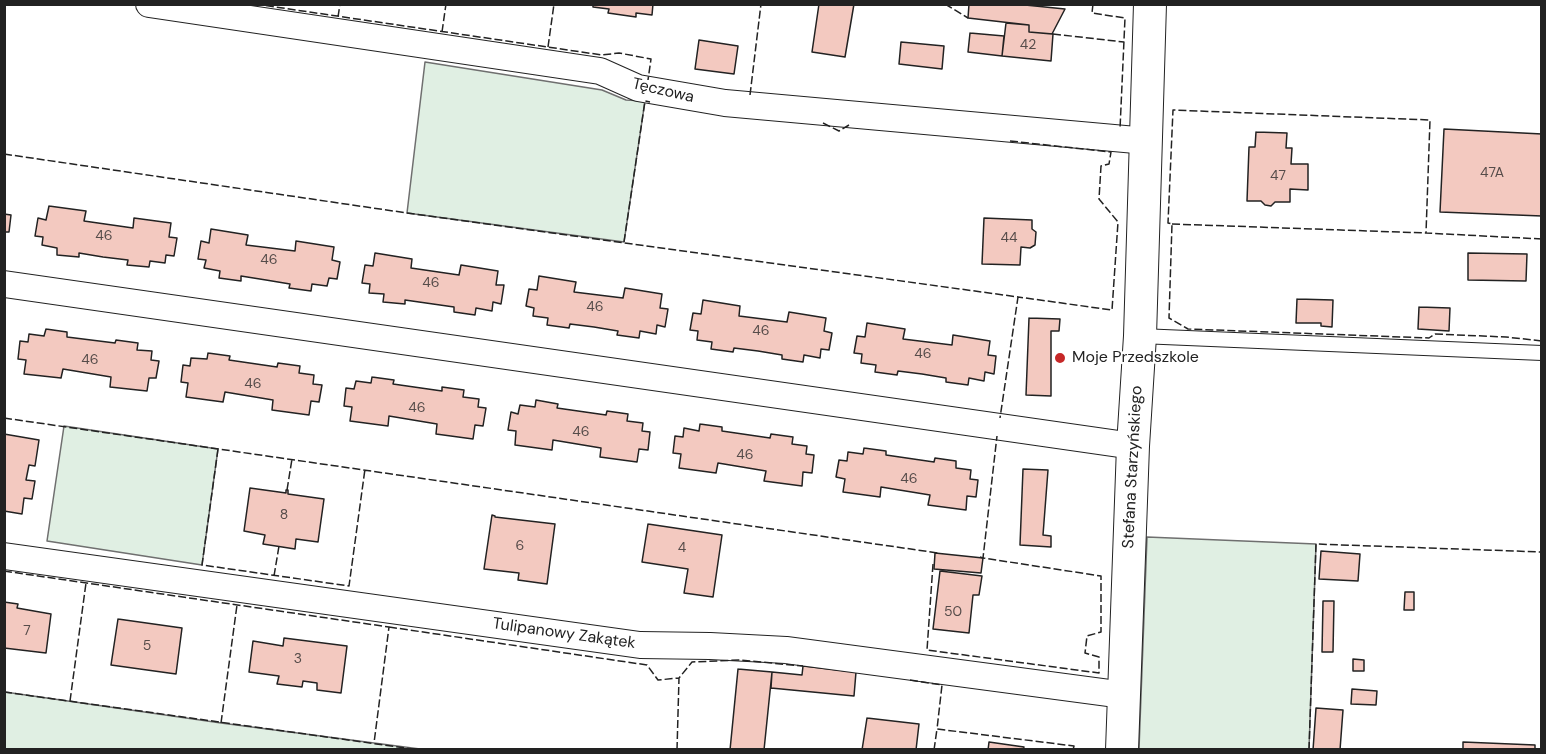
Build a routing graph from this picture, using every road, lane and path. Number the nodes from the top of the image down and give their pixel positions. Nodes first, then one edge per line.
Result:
1 (149, 4) edge
2 (1150, 4) edge
3 (1147, 141) junction
4 (4, 284) edge
5 (1140, 336) junction
6 (1542, 353) edge
7 (1133, 446) junction
8 (4, 556) edge
9 (1124, 695) junction
10 (1122, 750) edge

1 - 3 street, Tęczowa
2 - 3 street, Stefana Starzyńskiego
3 - 5 street, Stefana Starzyńskiego
4 - 7 street
5 - 6 lane
5 - 7 street, Stefana Starzyńskiego
7 - 9 street, Stefana Starzyńskiego
8 - 9 street, Tulipanowy Zakątek
9 - 10 street, Stefana Starzyńskiego

